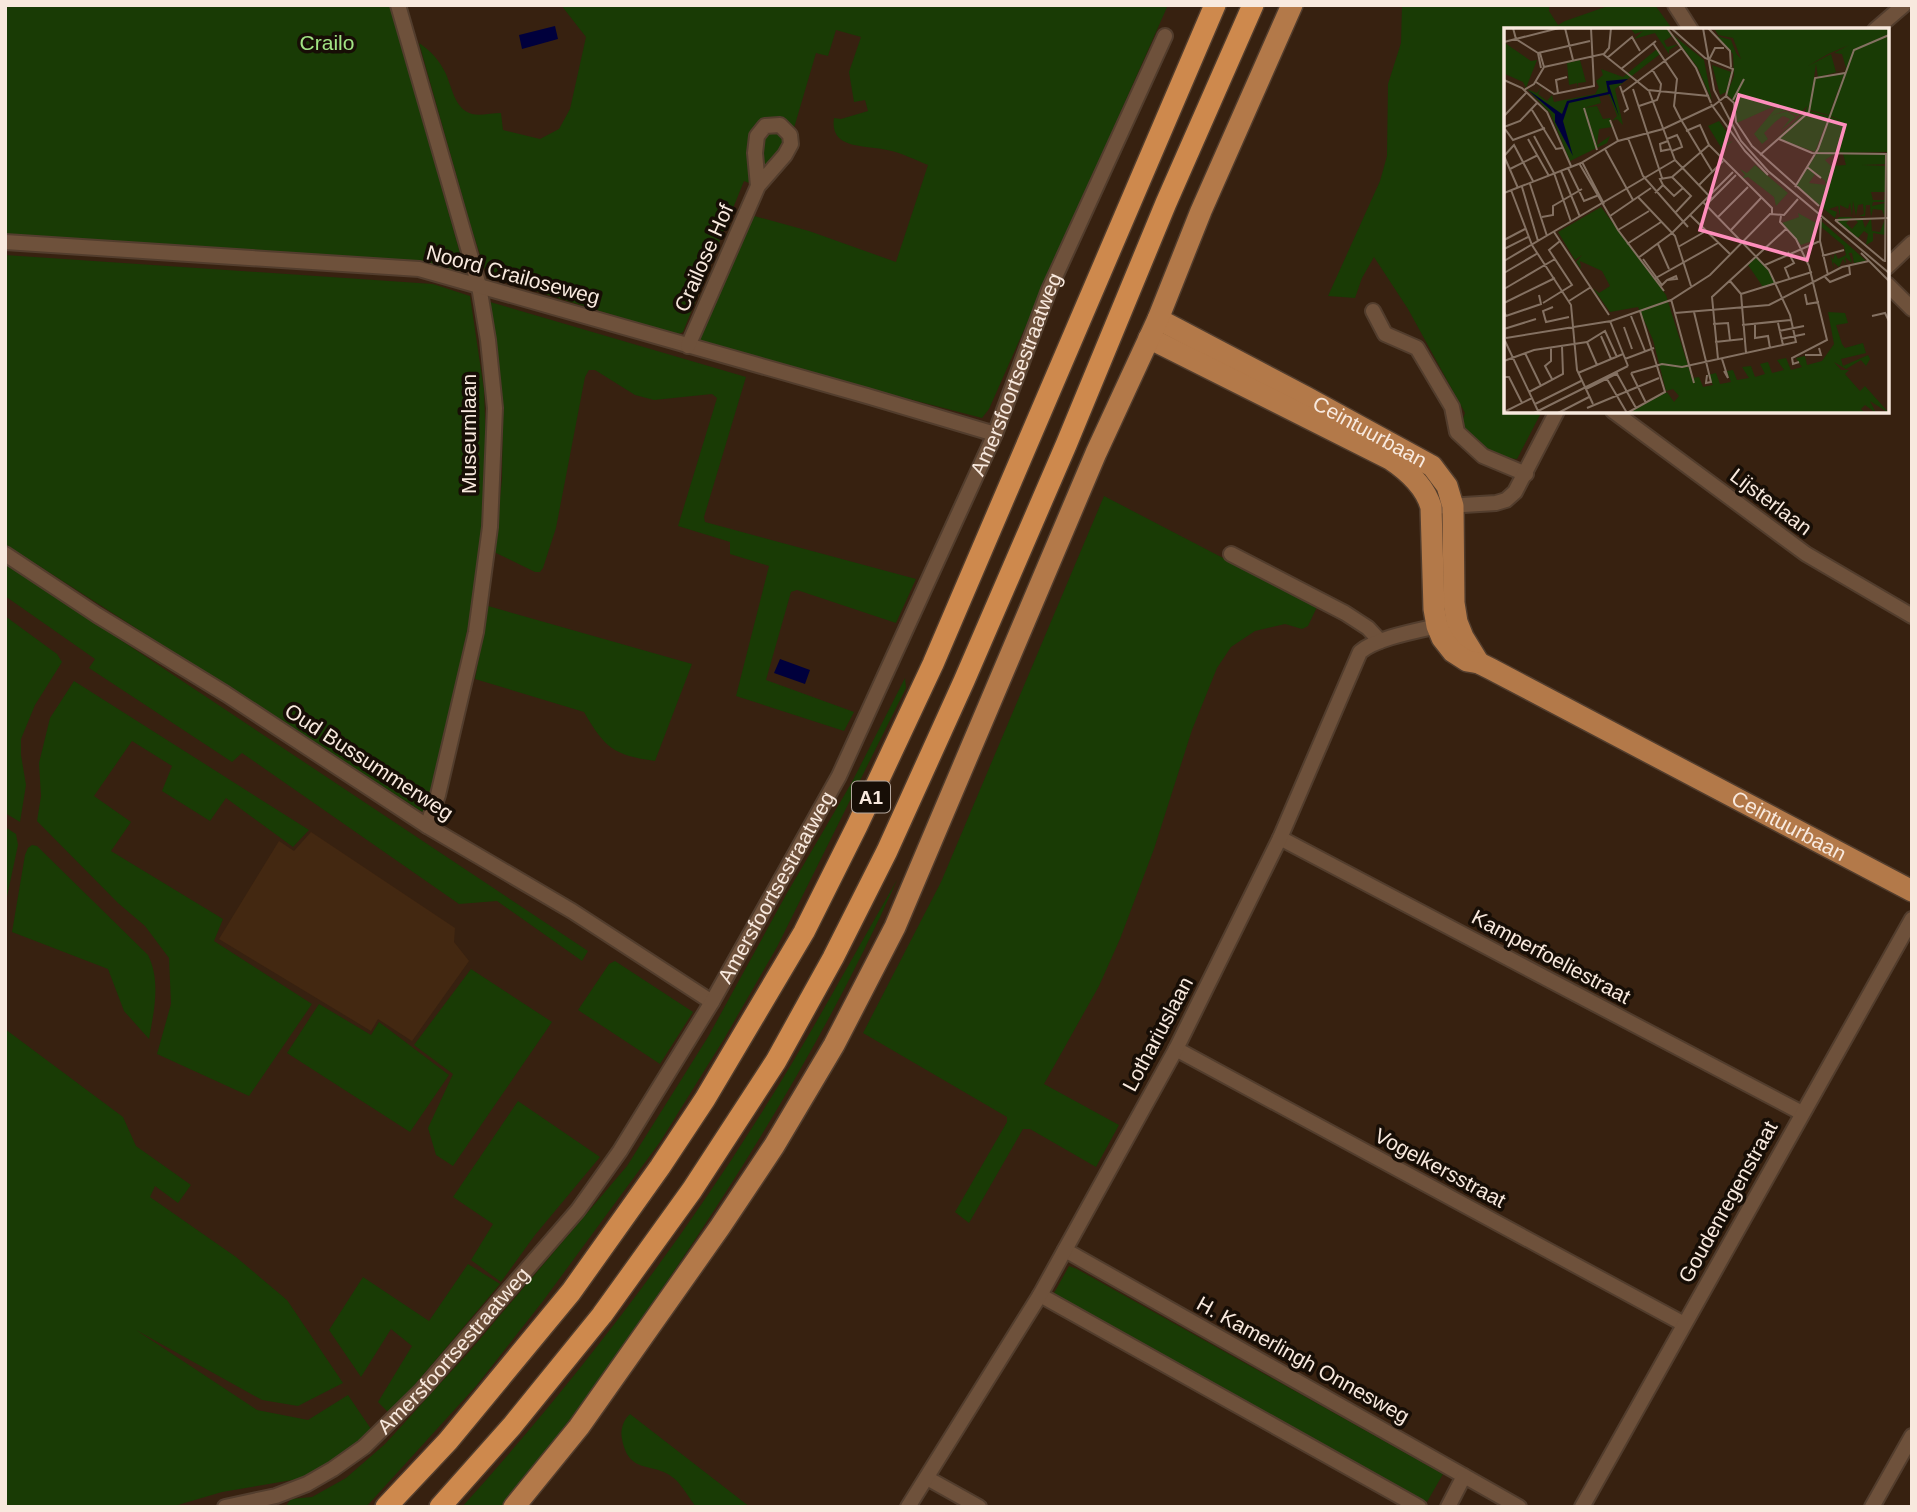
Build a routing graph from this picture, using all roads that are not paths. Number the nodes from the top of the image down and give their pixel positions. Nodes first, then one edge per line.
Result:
1 (398, 5) edge
2 (1215, 5) edge
3 (1253, 5) edge
4 (1292, 5) edge
5 (1675, 5) edge
6 (1904, 5) edge
7 (1690, 28) edge
8 (1877, 28) edge
9 (1165, 36) dead end
10 (758, 186) dead end
11 (5, 242) edge
12 (1912, 243) edge
13 (1889, 265) edge
14 (479, 286) junction
15 (1889, 286) edge
16 (1912, 309) edge
17 (1373, 311) dead end
18 (1153, 329) junction
19 (688, 346) junction
20 (1556, 413) edge
21 (1616, 413) edge
22 (995, 434) junction
23 (1525, 474) junction
24 (1453, 506) junction
25 (1431, 507) junction
26 (5, 554) edge
27 (1231, 554) dead end
28 (1912, 616) edge
29 (1447, 624) junction
30 (1380, 641) junction
31 (427, 826) junction
32 (1280, 838) junction
33 (1912, 891) edge
34 (1912, 919) edge
35 (712, 1002) junction
36 (1176, 1049) junction
37 (1802, 1113) junction
38 (1065, 1250) junction
39 (1040, 1295) junction
40 (1684, 1324) junction
41 (1912, 1436) edge
42 (1464, 1476) junction
43 (927, 1478) junction
44 (225, 1507) edge
45 (386, 1507) edge
46 (440, 1507) edge
47 (514, 1507) edge
48 (908, 1507) edge
49 (979, 1507) edge
50 (1419, 1507) edge
51 (1448, 1507) edge
52 (1520, 1507) edge
53 (1582, 1507) edge
54 (1872, 1507) edge

1 - 14 street, Museumlaan
2 - 45 highway, A1
3 - 46 highway, A1
4 - 18 main road
5 - 7 street
6 - 8 street
9 - 22 street, Amersfoortsestraatweg
10 - 19 street, Crailose Hof
11 - 14 street, Noord Crailoseweg
12 - 13 street
14 - 19 street, Noord Crailoseweg
14 - 31 street, Museumlaan
15 - 16 street
17 - 23 street
18 - 24 main road, Ceintuurbaan
18 - 25 main road, Ceintuurbaan
18 - 47 main road
19 - 22 street, Noord Crailoseweg
20 - 23 street
21 - 28 street, Lijsterlaan
22 - 35 street, Amersfoortsestraatweg
23 - 24 street
24 - 25 street
24 - 29 main road, Ceintuurbaan
25 - 29 main road, Ceintuurbaan
26 - 31 street, Oud Bussummerweg
27 - 30 street
29 - 30 street, Lothariuslaan
29 - 33 main road, Ceintuurbaan
30 - 32 street, Lothariuslaan
31 - 35 street, Oud Bussummerweg
32 - 36 street, Lothariuslaan
32 - 37 street, Kamperfoeliestraat
34 - 37 street, Goudenregenstraat
35 - 44 street, Amersfoortsestraatweg
36 - 38 street, Lothariuslaan
36 - 40 street, Vogelkersstraat
37 - 40 street, Goudenregenstraat
38 - 39 street, Lothariuslaan
38 - 42 street, H. Kamerlingh Onnesweg
39 - 43 street, Lothariuslaan
39 - 50 street
40 - 53 street, Goudenregenstraat
41 - 54 street
42 - 51 street
42 - 52 street, H. Kamerlingh Onnesweg
43 - 48 street, Lothariuslaan
43 - 49 street

